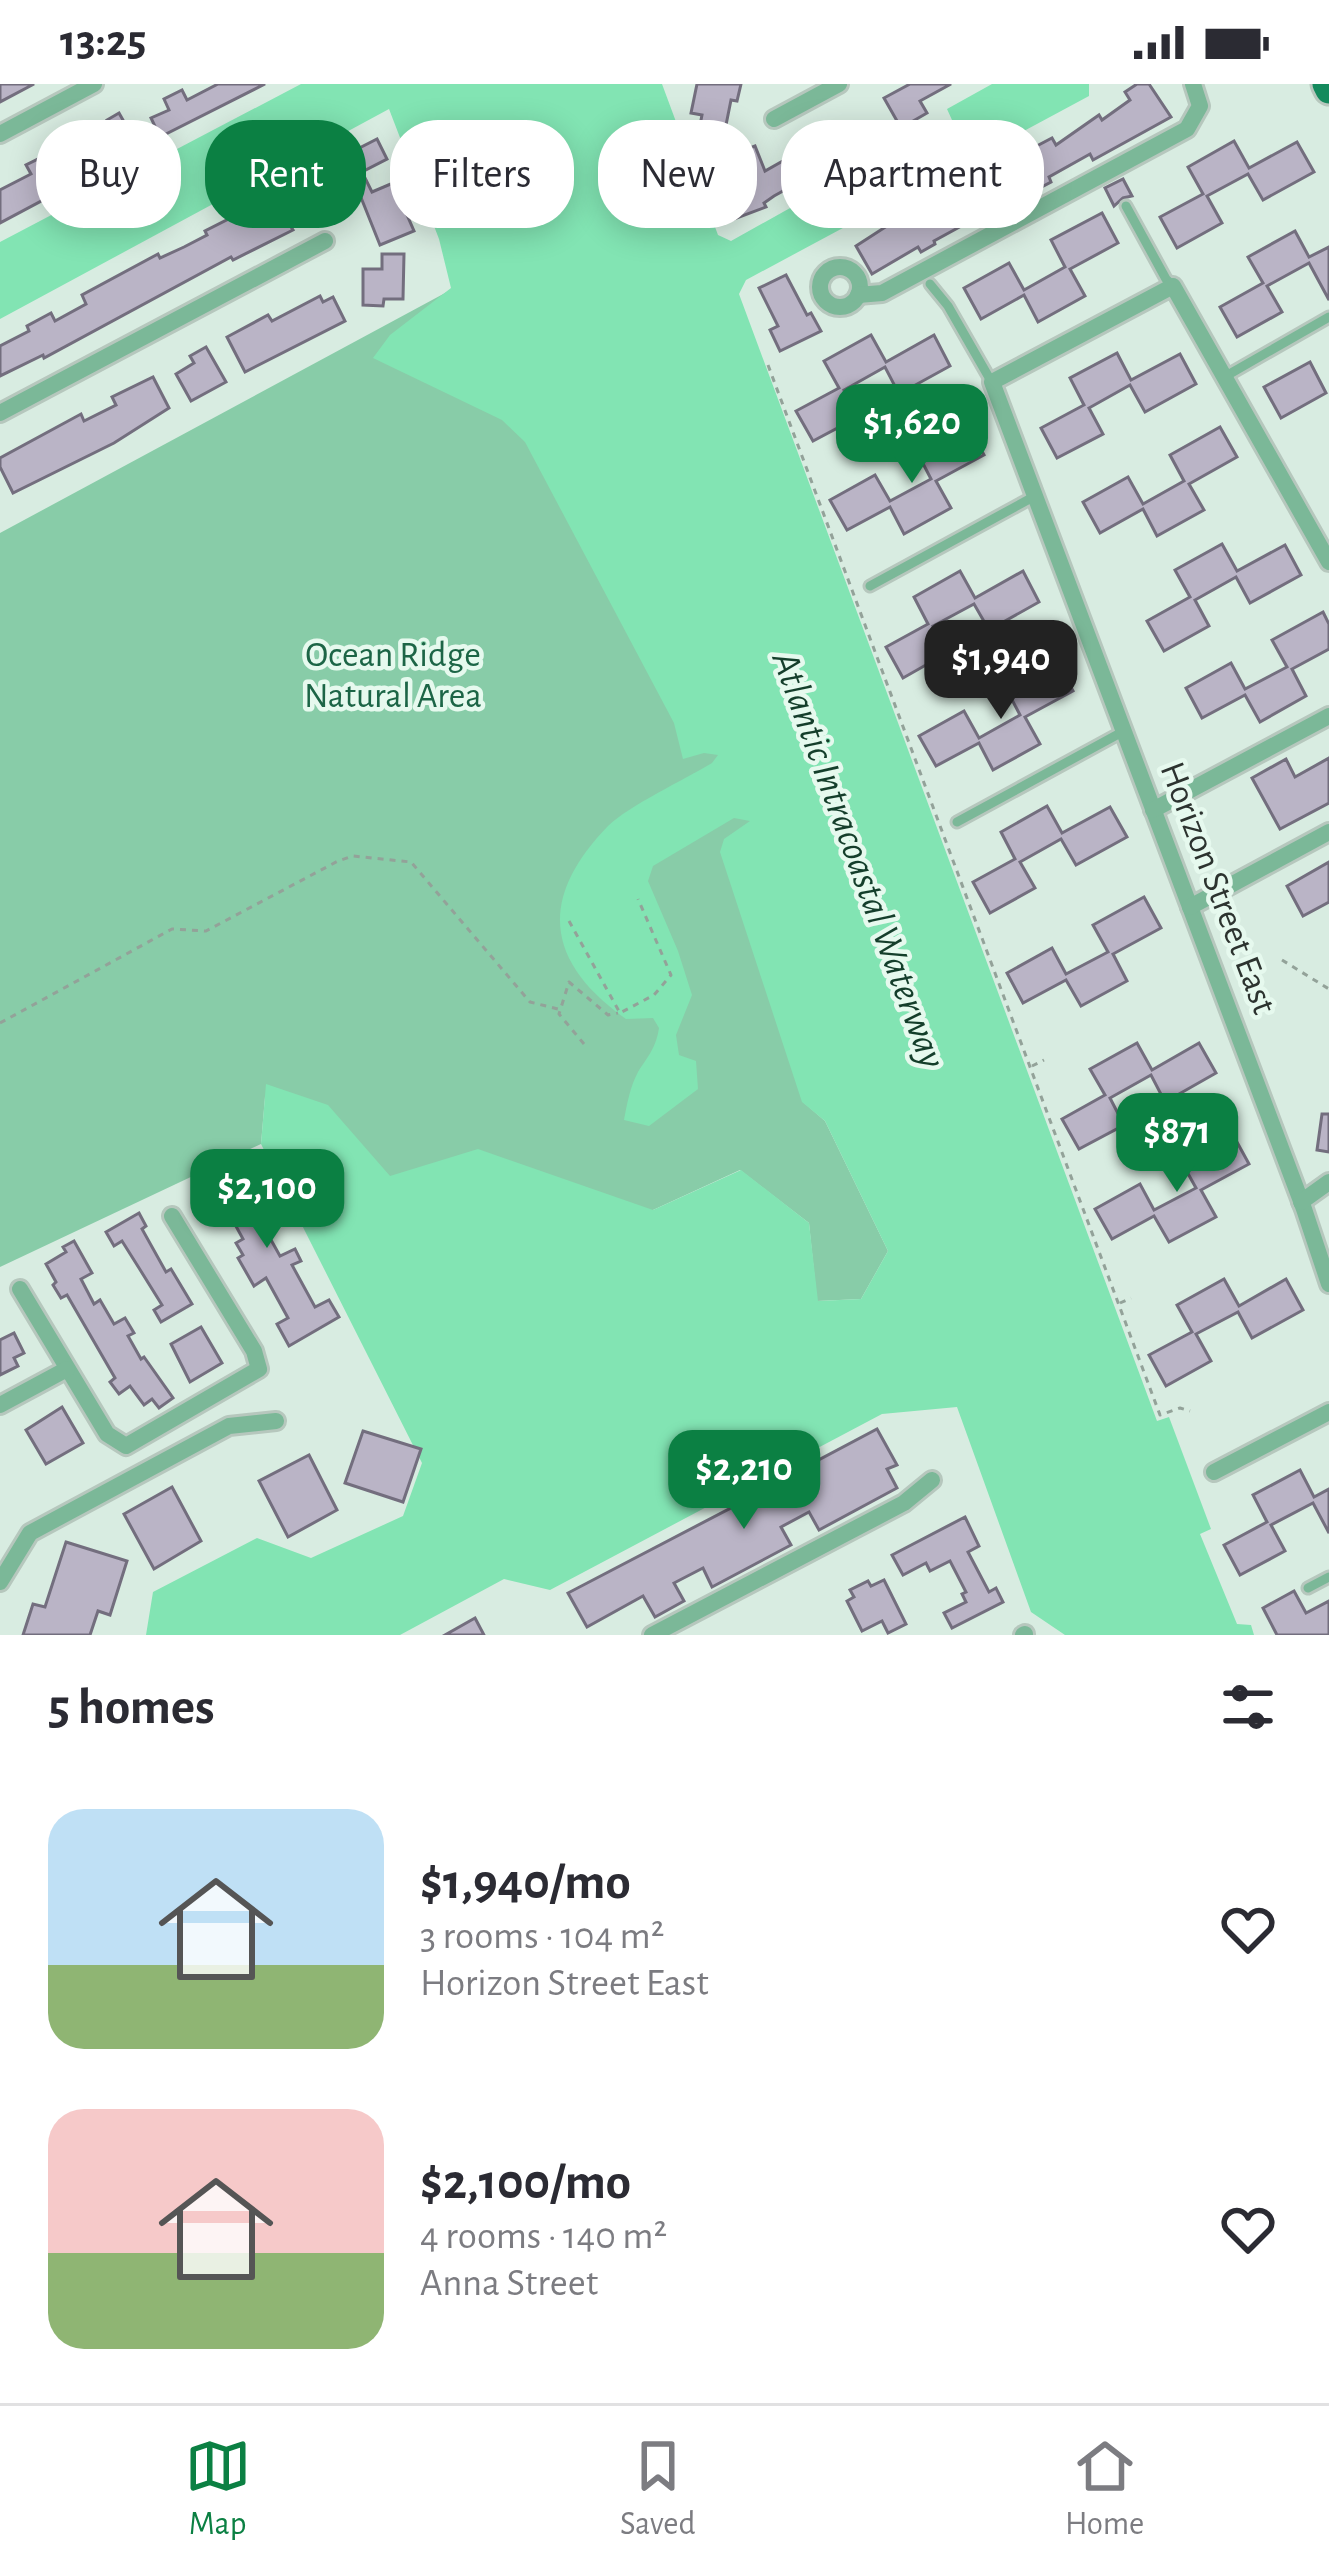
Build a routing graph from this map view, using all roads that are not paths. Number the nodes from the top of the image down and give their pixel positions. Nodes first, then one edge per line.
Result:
1 (94, 84) edge
2 (839, 84) edge
3 (1192, 84) edge
4 (774, 119) dead end
5 (0, 134) edge
6 (1126, 206) dead end
7 (325, 242) dead end
8 (930, 284) dead end
9 (1173, 286) junction
10 (858, 295) dead end
11 (1329, 317) edge
12 (1226, 376) junction
13 (992, 382) junction
14 (0, 413) edge
15 (1035, 496) junction
16 (1329, 562) edge
17 (870, 586) dead end
18 (1329, 716) edge
19 (1124, 731) junction
20 (1153, 810) junction
21 (957, 822) dead end
22 (1329, 832) edge
23 (1190, 907) junction
24 (1329, 1182) edge
25 (1301, 1202) junction
26 (172, 1216) dead end
27 (1329, 1284) edge
28 (20, 1289) dead end
29 (67, 1369) junction
30 (0, 1405) edge
31 (1329, 1412) edge
32 (276, 1420) dead end
33 (1214, 1472) dead end
34 (932, 1480) dead end
35 (6, 1559) edge
36 (1329, 1577) edge
37 (0, 1582) edge
38 (1308, 1588) dead end
39 (652, 1635) edge

1 - 5 street
2 - 4 street
3 - 10 street
6 - 9 lane
7 - 14 street
8 - 13 lane
9 - 12 street
9 - 13 street
11 - 12 lane
12 - 16 street
13 - 15 street, Horizon Street East
15 - 17 lane
15 - 19 street, Horizon Street East
18 - 20 street
19 - 20 street, Horizon Street East
19 - 21 lane
20 - 23 street, Horizon Street East
22 - 23 street
23 - 25 street, Horizon Street East
24 - 25 street
25 - 27 street, Horizon Street East
26 - 29 street
28 - 29 street
29 - 30 street
31 - 33 street
32 - 35 street
34 - 39 street
35 - 37 street
36 - 38 lane

